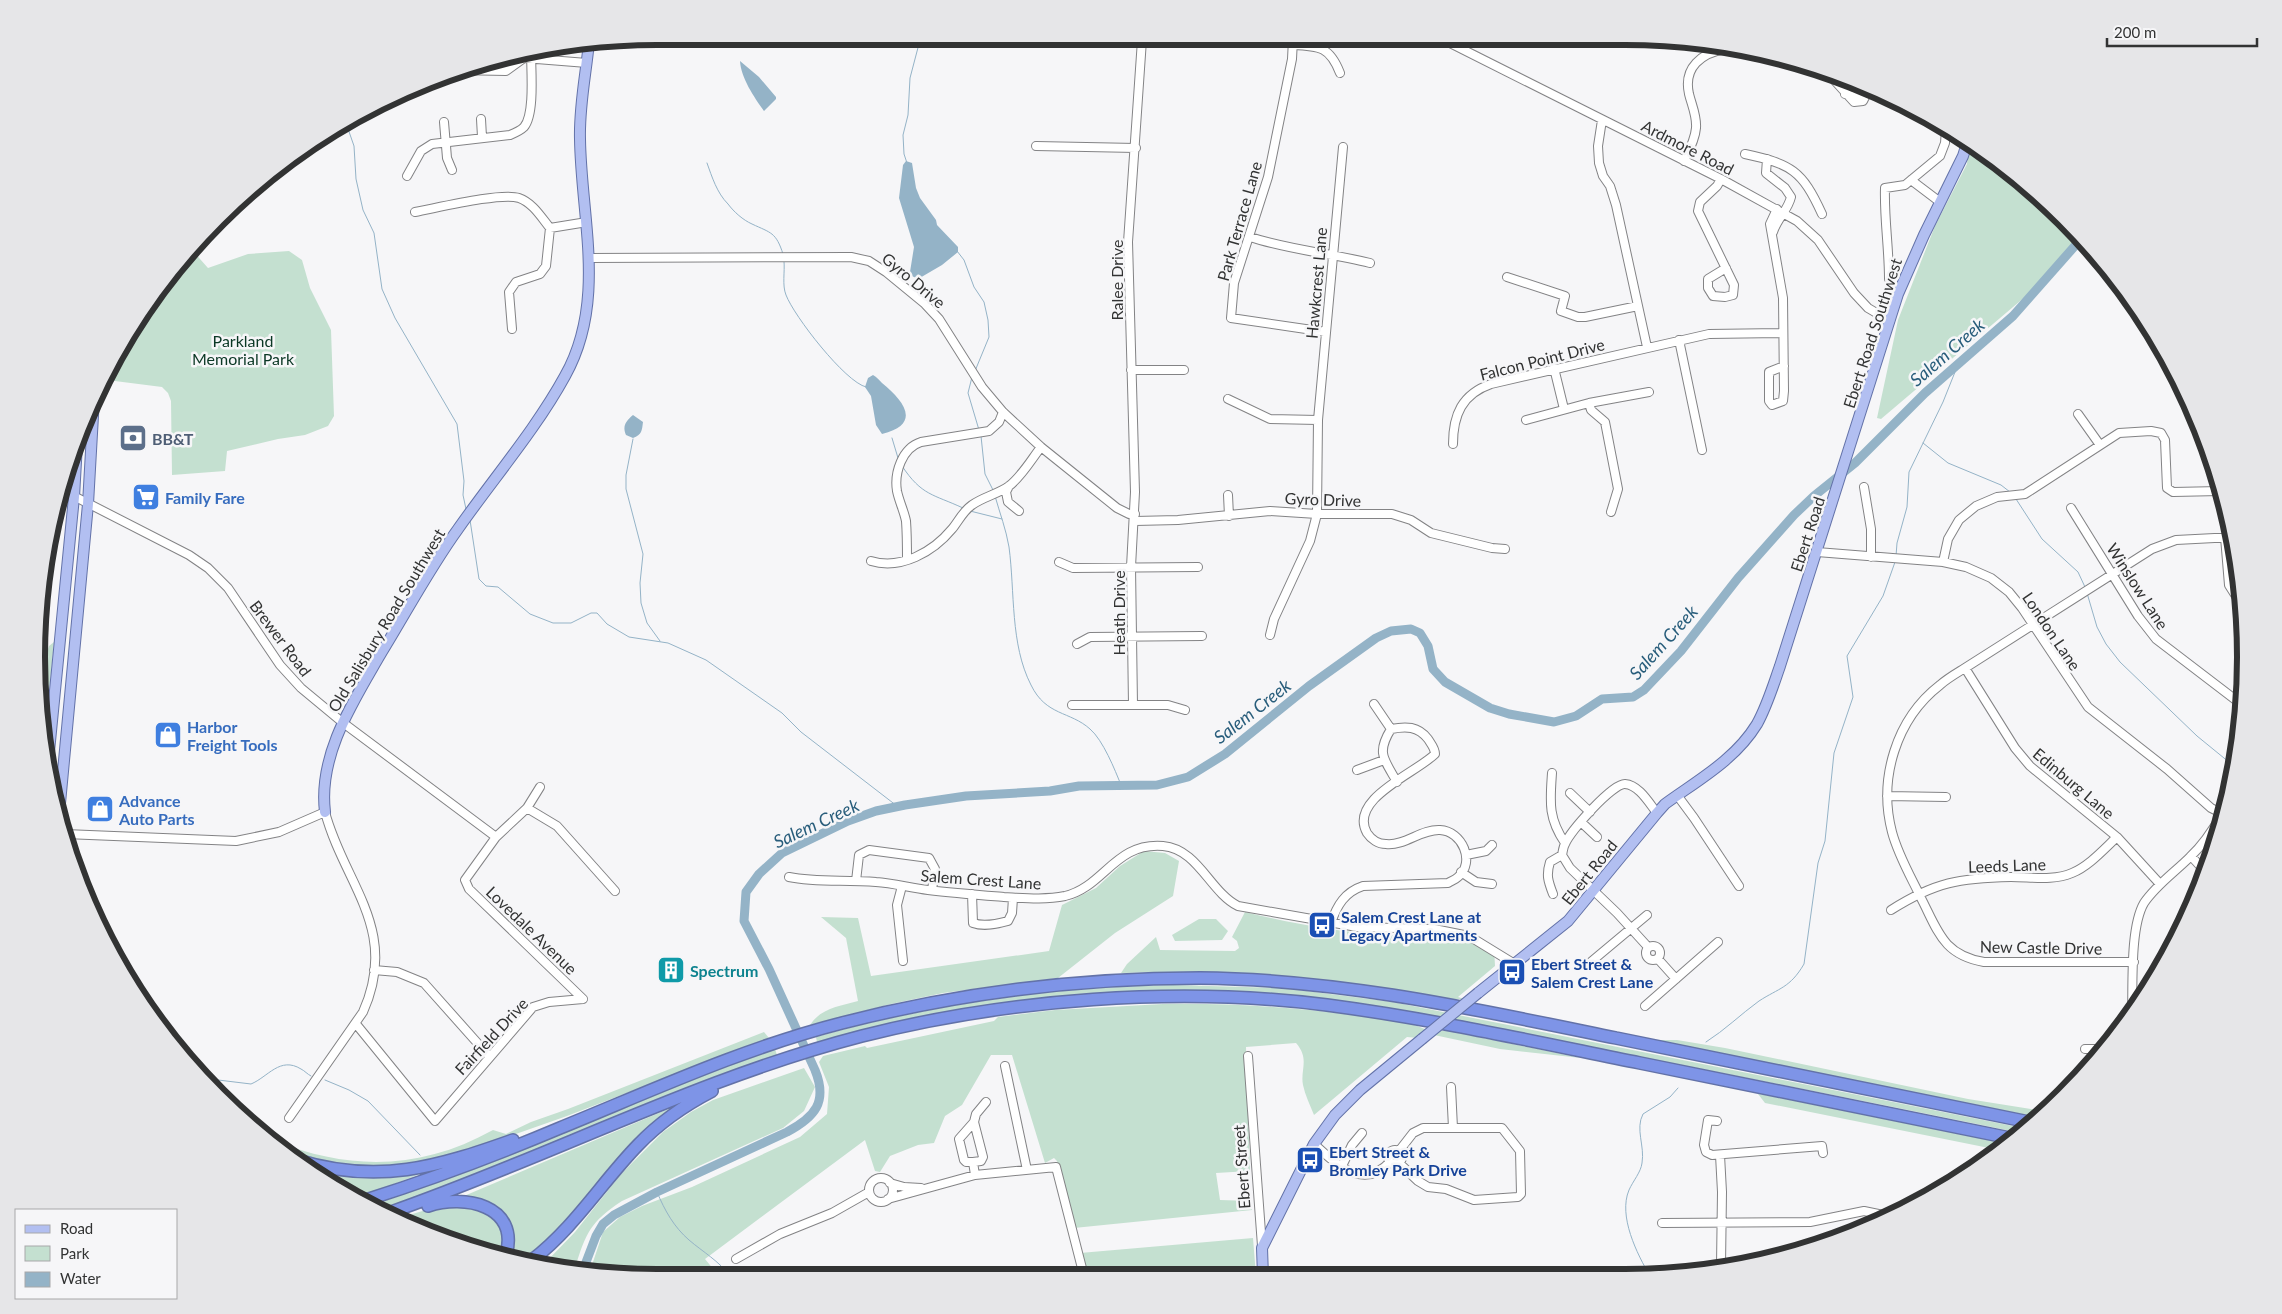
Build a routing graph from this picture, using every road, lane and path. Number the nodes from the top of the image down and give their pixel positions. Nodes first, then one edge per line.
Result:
1 (1142, 45) edge
2 (1292, 45) edge
3 (1304, 45) edge
4 (1454, 45) edge
5 (588, 49) edge
6 (1712, 51) edge
7 (541, 56) edge
8 (531, 59) edge
9 (519, 61) edge
10 (587, 63) junction
11 (483, 71) edge
12 (1340, 73) dead end
13 (1835, 82) edge
14 (1861, 93) edge
15 (481, 119) dead end
16 (1602, 120) junction
17 (444, 122) dead end
18 (1946, 136) edge
19 (482, 138) junction
20 (444, 142) junction
21 (1036, 146) dead end
22 (1343, 147) dead end
23 (1136, 148) junction
24 (1966, 149) edge
25 (1745, 154) dead end
26 (1767, 159) junction
27 (1684, 161) junction
28 (452, 170) dead end
29 (408, 176) dead end
30 (1721, 179) junction
31 (1911, 180) junction
32 (1940, 202) junction
33 (1779, 210) junction
34 (415, 212) dead end
35 (1822, 214) dead end
36 (587, 222) junction
37 (550, 228) junction
38 (1250, 237) junction
39 (1333, 254) junction
40 (590, 258) junction
41 (1370, 263) dead end
42 (1726, 268) dead end
43 (1507, 277) dead end
44 (1889, 279) dead end
45 (1638, 306) junction
46 (1890, 322) junction
47 (512, 329) dead end
48 (1326, 332) junction
49 (1783, 333) junction
50 (1679, 340) junction
51 (1647, 347) junction
52 (1784, 366) junction
53 (1554, 368) junction
54 (1131, 370) junction
55 (1184, 370) dead end
56 (1649, 392) dead end
57 (1228, 400) dead end
58 (1589, 403) junction
59 (1564, 409) junction
60 (1003, 412) junction
61 (2078, 414) dead end
62 (93, 420) edge
63 (1318, 420) junction
64 (1526, 420) dead end
65 (1452, 444) dead end
66 (2100, 445) junction
67 (1041, 447) junction
68 (1702, 450) dead end
69 (1848, 457) joint
70 (76, 464) edge
71 (1009, 486) junction
72 (1864, 487) dead end
73 (2214, 491) edge
74 (68, 493) edge
75 (1228, 495) dead end
76 (74, 497) junction
77 (88, 504) junction
78 (2072, 508) dead end
79 (1019, 512) dead end
80 (1611, 512) dead end
81 (1317, 514) junction
82 (1229, 516) junction
83 (1135, 517) junction
84 (2225, 537) edge
85 (2225, 539) edge
86 (1504, 549) dead end
87 (1817, 552) junction
88 (1871, 557) junction
89 (907, 560) junction
90 (871, 561) dead end
91 (1059, 562) dead end
92 (1943, 562) junction
93 (1131, 567) junction
94 (1198, 567) dead end
95 (2113, 573) junction
96 (2234, 593) edge
97 (2033, 624) junction
98 (1131, 636) junction
99 (1202, 636) dead end
100 (1270, 636) dead end
101 (1077, 644) dead end
102 (1965, 668) junction
103 (2236, 700) edge
104 (1374, 704) dead end
105 (1072, 705) dead end
106 (1133, 705) junction
107 (1185, 710) dead end
108 (342, 722) junction
109 (1391, 728) junction
110 (50, 739) edge
111 (1384, 760) junction
112 (1357, 770) dead end
113 (1552, 773) dead end
114 (1397, 782) junction
115 (540, 787) dead end
116 (61, 793) edge
117 (1570, 793) dead end
118 (1677, 796) junction
119 (1887, 796) junction
120 (1946, 797) dead end
121 (527, 808) junction
122 (2217, 811) edge
123 (325, 812) junction
124 (1590, 812) junction
125 (1657, 812) junction
126 (1582, 823) junction
127 (71, 834) edge
128 (2211, 834) edge
129 (496, 837) junction
130 (1597, 837) dead end
131 (2117, 837) junction
132 (1565, 843) junction
133 (1492, 845) dead end
134 (1466, 855) junction
135 (1562, 855) junction
136 (2191, 856) junction
137 (2200, 866) edge
138 (1461, 872) junction
139 (789, 877) dead end
140 (856, 881) junction
141 (1492, 884) dead end
142 (2160, 884) junction
143 (902, 886) junction
144 (1739, 886) dead end
145 (932, 890) junction
146 (1594, 890) junction
147 (616, 891) dead end
148 (1919, 892) junction
149 (972, 894) junction
150 (1553, 894) dead end
151 (1013, 898) junction
152 (1892, 910) dead end
153 (1648, 915) dead end
154 (1331, 922) junction
155 (1631, 928) junction
156 (1718, 942) dead end
157 (903, 961) dead end
158 (2134, 962) junction
159 (1513, 963) junction
160 (1586, 966) dead end
161 (374, 970) junction
162 (1676, 979) junction
163 (583, 998) joint
164 (2133, 999) edge
165 (1645, 1006) dead end
166 (356, 1024) junction
167 (2085, 1049) dead end
168 (2095, 1049) edge
169 (489, 1056) junction
170 (1248, 1056) dead end
171 (780, 1061) junction
172 (1005, 1066) dead end
173 (1451, 1086) dead end
174 (986, 1102) dead end
175 (289, 1118) dead end
176 (1717, 1121) dead end
177 (2024, 1121) edge
178 (974, 1122) junction
179 (562, 1128) junction
180 (1453, 1128) junction
181 (1362, 1133) dead end
182 (2005, 1137) edge
183 (1314, 1144) junction
184 (1399, 1151) junction
185 (1823, 1153) dead end
186 (1720, 1155) junction
187 (973, 1162) junction
188 (1390, 1162) junction
189 (1399, 1163) junction
190 (314, 1164) edge
191 (1342, 1166) junction
192 (1027, 1170) junction
193 (975, 1175) junction
194 (890, 1182) junction
195 (926, 1188) junction
196 (869, 1192) junction
197 (371, 1198) edge
198 (888, 1199) junction
199 (396, 1210) edge
200 (404, 1214) edge
201 (1878, 1214) edge
202 (1662, 1223) dead end
203 (1722, 1224) junction
204 (1262, 1248) junction
205 (507, 1250) edge
206 (536, 1257) edge
207 (736, 1259) dead end
208 (1722, 1261) edge
209 (1082, 1269) edge
210 (1263, 1269) edge

1 - 23 street, Ralee Drive
2 - 38 street, Park Terrace Lane
3 - 12 street
4 - 16 street, Ardmore Road
5 - 10 main road, Old Salisbury Road Southwest
6 - 27 street
7 - 10 street
8 - 19 street
9 - 11 street
10 - 36 main road, Old Salisbury Road Southwest
13 - 14 street
15 - 19 street
16 - 27 street, Ardmore Road
16 - 45 street
17 - 20 street
18 - 31 street
19 - 20 street
20 - 28 street
20 - 29 street
21 - 23 street
22 - 39 street, Hawkcrest Lane
23 - 54 street, Ralee Drive
24 - 32 main road, Ebert Road Southwest
25 - 26 street
26 - 33 street
26 - 35 street
27 - 30 street, Ardmore Road
30 - 33 street, Ardmore Road
30 - 42 street
31 - 32 street
31 - 44 street
32 - 46 main road, Ebert Road Southwest
33 - 46 street, Ardmore Road
33 - 49 street
34 - 37 street
36 - 37 street
36 - 40 main road, Old Salisbury Road Southwest
37 - 47 street
38 - 39 street
38 - 48 street, Park Terrace Lane
39 - 41 street
39 - 48 street, Hawkcrest Lane
40 - 60 street, Gyro Drive
40 - 108 main road, Old Salisbury Road Southwest
43 - 45 street
45 - 51 street
46 - 69 main road, Ebert Road Southwest
48 - 63 street, Hawkcrest Lane
49 - 50 street, Falcon Point Drive
49 - 52 street
50 - 51 street, Falcon Point Drive
50 - 68 street
51 - 53 street, Falcon Point Drive
52 - 52 street
53 - 59 street
53 - 65 street, Falcon Point Drive
54 - 55 street
54 - 83 street, Ralee Drive
56 - 58 street
57 - 63 street
58 - 59 street
58 - 80 street
59 - 64 street
60 - 67 street, Gyro Drive
60 - 89 street
61 - 66 street
62 - 77 main road
63 - 81 street, Hawkcrest Lane
66 - 73 street
66 - 92 street
67 - 71 street
67 - 83 street, Gyro Drive
69 - 87 main road, Ebert Road
70 - 76 main road
71 - 79 street
71 - 89 street
72 - 88 street
74 - 76 street, Brewer Road
75 - 82 street
76 - 77 street, Brewer Road
76 - 110 main road
77 - 108 street, Brewer Road
77 - 116 main road
78 - 95 street, Winslow Lane
81 - 82 street, Gyro Drive
81 - 86 street, Gyro Drive
81 - 100 street, Hawkcrest Lane
82 - 83 street, Gyro Drive
83 - 93 street, Heath Drive
84 - 95 street, New Castle Drive
85 - 96 street
87 - 88 street, London Lane
87 - 118 main road, Ebert Road
88 - 92 street, London Lane
89 - 90 street
91 - 93 street
92 - 97 street, London Lane
93 - 94 street
93 - 98 street, Heath Drive
95 - 97 street, New Castle Drive
95 - 103 street, Winslow Lane
97 - 102 street, New Castle Drive
97 - 122 street, London Lane
98 - 99 street
98 - 101 street
98 - 106 street, Heath Drive
102 - 119 street, New Castle Drive
102 - 131 street, Edinburg Lane
104 - 109 street
105 - 106 street
106 - 107 street
108 - 123 main road, Old Salisbury Road Southwest
108 - 129 street, Brewer Road
109 - 111 street
109 - 114 street
111 - 112 street
111 - 114 street
113 - 132 street
114 - 134 street
115 - 121 street
117 - 124 street
118 - 125 main road, Ebert Road
118 - 144 street
119 - 120 street
119 - 148 street, New Castle Drive
121 - 129 street
121 - 147 street
123 - 127 street
123 - 161 street, Old Salisbury Road Southwest
124 - 125 street
124 - 126 street
125 - 146 main road, Ebert Road
126 - 130 street
126 - 132 street
128 - 136 street
129 - 163 street, Lovedale Avenue
131 - 142 street, Edinburg Lane
131 - 148 street, Leeds Lane
132 - 135 street
133 - 134 street
134 - 138 street
135 - 146 street
135 - 150 street
136 - 137 street
136 - 142 street
138 - 141 street
138 - 154 street
139 - 140 street, Salem Crest Lane
140 - 143 street, Salem Crest Lane
140 - 145 street
142 - 158 street
143 - 145 street, Salem Crest Lane
143 - 157 street
145 - 149 street, Salem Crest Lane
146 - 155 street
146 - 159 main road, Ebert Road
148 - 152 street, Leeds Lane
148 - 158 street, New Castle Drive
149 - 151 street, Salem Crest Lane
149 - 151 street
151 - 154 street, Salem Crest Lane
153 - 155 street
154 - 159 street, Salem Crest Lane
155 - 160 street
155 - 162 street
156 - 162 street
158 - 164 street
159 - 183 main road, Ebert Road, bridge
161 - 166 street, Old Salisbury Road Southwest
161 - 169 street
162 - 165 street
163 - 169 street, Fairfield Drive
166 - 169 street, Fairfield Drive
166 - 175 street, Old Salisbury Road Southwest
167 - 168 street
170 - 204 street, Ebert Street
171 - 182 highway
171 - 199 highway
171 - 206 highway
172 - 192 street
173 - 180 street
174 - 178 street
176 - 186 street
177 - 179 highway
178 - 187 street
178 - 187 street
179 - 190 highway
179 - 197 highway
180 - 184 street
180 - 189 street
181 - 191 street
183 - 191 street
183 - 204 main road, Ebert Road
184 - 188 street
184 - 189 street
185 - 186 street
186 - 203 street
187 - 193 street
188 - 189 street
188 - 191 street
192 - 193 street
192 - 209 street
193 - 195 street
194 - 195 street
194 - 196 street
194 - 198 street
195 - 198 street
196 - 198 street
196 - 207 street
200 - 205 highway
201 - 203 street
202 - 203 street
203 - 208 street
204 - 210 main road, Ebert Street

